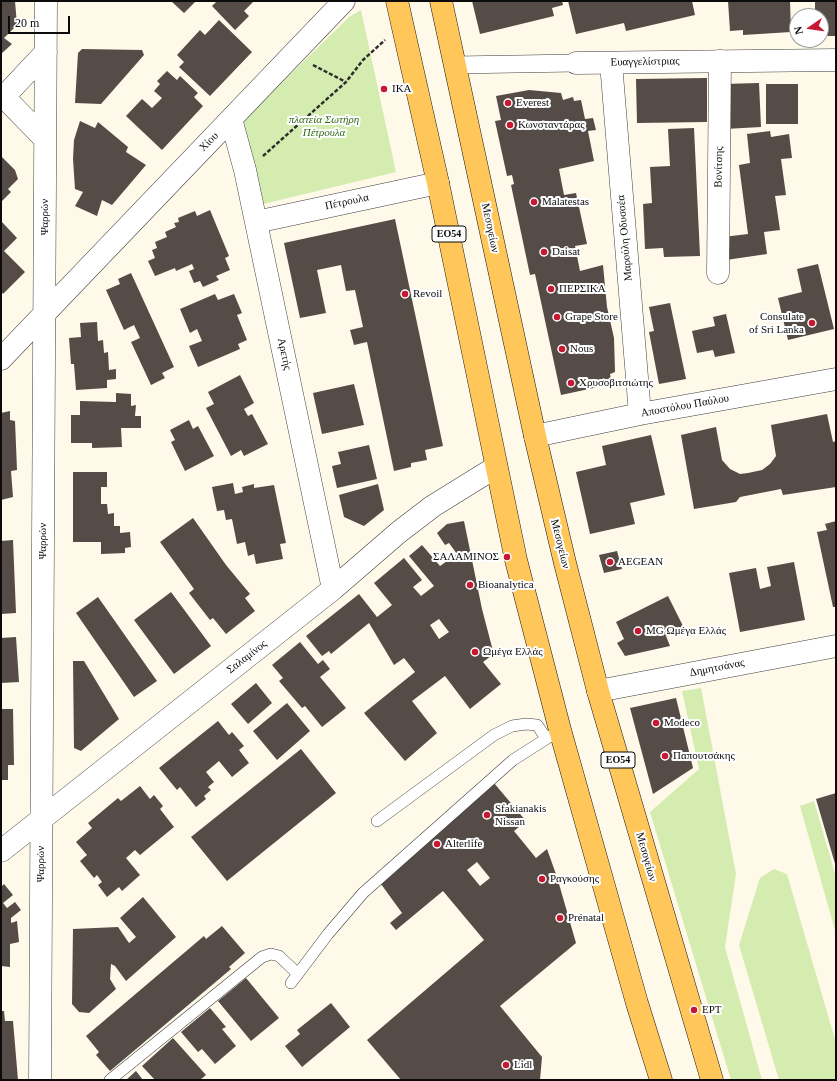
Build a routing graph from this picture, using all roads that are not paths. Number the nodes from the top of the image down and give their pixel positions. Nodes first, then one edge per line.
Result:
1 (46, 1) edge
2 (344, 1) edge
3 (397, 1) edge
4 (441, 1) edge
5 (46, 52) junction
6 (836, 60) edge
7 (720, 61) junction
8 (576, 63) joint
9 (611, 63) junction
10 (455, 65) junction
11 (2, 97) edge
12 (230, 119) junction
13 (45, 139) junction
14 (438, 183) junction
15 (256, 222) junction
16 (45, 267) junction
17 (718, 273) dead end
18 (73, 283) junction
19 (44, 314) junction
20 (6, 353) edge
21 (44, 363) junction
22 (836, 379) edge
23 (640, 414) junction
24 (535, 436) junction
25 (496, 467) junction
26 (333, 589) junction
27 (836, 646) edge
28 (598, 691) junction
29 (553, 734) junction
30 (42, 818) junction
31 (377, 821) dead end
32 (1, 851) edge
33 (298, 974) junction
34 (290, 983) dead end
35 (40, 1080) edge
36 (110, 1080) edge
37 (661, 1080) edge
38 (712, 1080) edge

1 - 5 street, Ψαρρών
2 - 12 street, Χίου
3 - 14 main road, ΕΟ54
4 - 10 main road, Μεσογείων / ΕΟ54
5 - 11 street
5 - 13 street, Ψαρρών
6 - 7 street, Ευαγγελίστριας
7 - 9 street, Ευαγγελίστριας
7 - 17 street, Βονίτσης
8 - 9 street, Ευαγγελίστριας
8 - 10 street, Ευαγγελίστριας
9 - 23 street, Μαρούλη Οδυσσέα
10 - 24 main road, Μεσογείων / ΕΟ54
11 - 13 street
12 - 15 street, Αρετής
12 - 18 street, Χίου
13 - 16 street, Ψαρρών
14 - 15 street, Πέτρουλα
14 - 25 main road, ΕΟ54
15 - 26 street, Αρετής
16 - 18 street
16 - 19 street, Ψαρρών
18 - 19 street, Χίου
19 - 20 street, Χίου
19 - 21 street, Ψαρρών
20 - 21 street
21 - 30 street, Ψαρρών
22 - 23 street, Αποστόλου Παύλου
23 - 24 street, Αποστόλου Παύλου
24 - 28 main road, Μεσογείων / ΕΟ54
25 - 26 street, Σαλαμίνος
25 - 29 main road, ΕΟ54
26 - 30 street, Σαλαμίνος
27 - 28 street, Δημητσάνας
28 - 38 main road, Μεσογείων / ΕΟ54
29 - 31 lane
29 - 33 lane
29 - 37 main road, ΕΟ54
30 - 32 street, Σαλαμίνος
30 - 35 street, Ψαρρών
33 - 34 lane
33 - 36 lane

